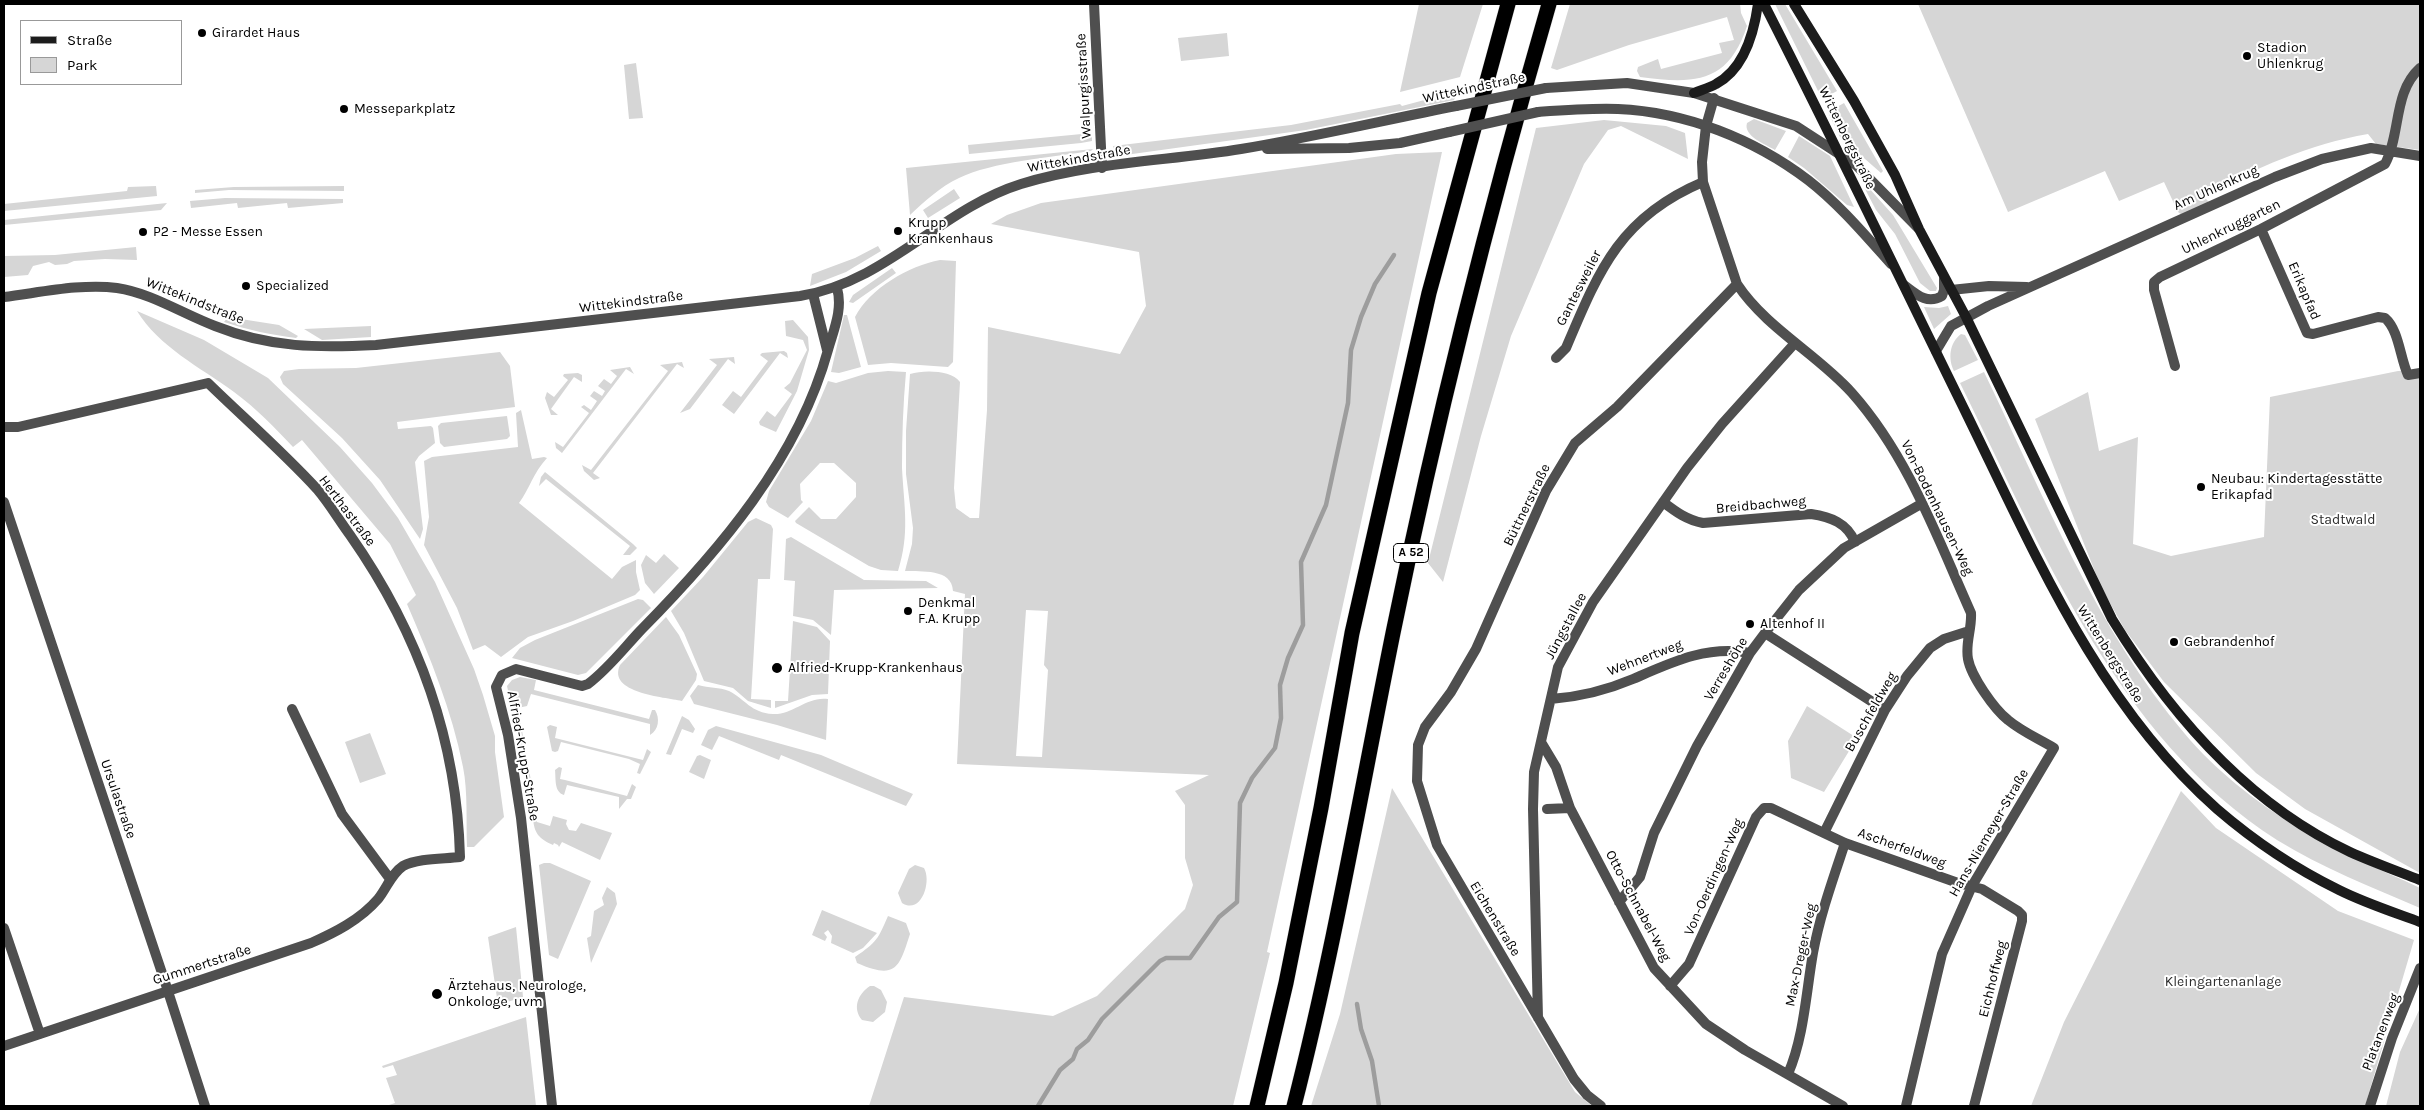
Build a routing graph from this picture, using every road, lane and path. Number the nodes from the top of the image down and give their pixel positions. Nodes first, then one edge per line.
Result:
1 (1094, 4) edge
2 (1508, 4) edge
3 (1549, 4) edge
4 (1758, 4) edge
5 (1764, 4) edge
6 (1794, 4) edge
7 (2420, 68) edge
8 (1694, 92) junction
9 (1714, 98) junction
10 (1706, 126) junction
11 (1241, 149) junction
12 (2392, 151) junction
13 (1839, 153) junction
14 (2420, 156) edge
15 (1102, 168) junction
16 (1703, 182) junction
17 (1919, 229) junction
18 (2261, 229) junction
19 (1896, 269) junction
20 (1943, 277) junction
21 (1737, 284) junction
22 (1904, 285) junction
23 (2030, 287) junction
24 (837, 288) junction
25 (1951, 290) junction
26 (813, 294) junction
27 (4, 297) edge
28 (1966, 317) junction
29 (1795, 343) junction
30 (828, 351) junction
31 (1936, 351) junction
32 (1556, 358) dead end
33 (2175, 366) dead end
34 (2420, 373) edge
35 (4, 426) edge
36 (4, 502) edge
37 (1663, 502) junction
38 (1921, 504) junction
39 (1855, 542) junction
40 (1969, 631) junction
41 (1765, 633) junction
42 (1750, 653) junction
43 (1551, 699) junction
44 (292, 709) dead end
45 (1885, 710) junction
46 (1426, 727) joint
47 (1541, 742) junction
48 (2054, 748) joint
49 (1570, 808) junction
50 (1548, 809) dead end
51 (1824, 832) junction
52 (1845, 843) junction
53 (460, 857) joint
54 (390, 879) junction
55 (2420, 880) edge
56 (1972, 886) junction
57 (1619, 902) junction
58 (2420, 922) edge
59 (4, 928) edge
60 (2420, 968) edge
61 (1670, 986) junction
62 (168, 991) junction
63 (1538, 1019) junction
64 (40, 1034) junction
65 (4, 1046) edge
66 (1788, 1074) junction
67 (205, 1106) edge
68 (552, 1106) edge
69 (1256, 1106) edge
70 (1294, 1106) edge
71 (1601, 1106) edge
72 (1843, 1106) edge
73 (1906, 1106) edge
74 (1974, 1106) edge
75 (2370, 1106) edge

1 - 15 street, Walpurgisstraße
2 - 69 highway, A 52
3 - 70 highway, A 52
4 - 8 main road
5 - 13 main road, Wittenbergstraße
6 - 17 main road, Wittenbergstraße
7 - 12 street
8 - 9 street, Wittekindstraße
8 - 11 street, Wittekindstraße, bridge
9 - 10 street
9 - 13 street, Wittekindstraße
10 - 11 street, Wittekindstraße, bridge
10 - 16 street, Von-Bodenhausen-Weg
10 - 19 street, Wittekindstraße
11 - 15 street, Wittekindstraße
12 - 14 street, Am Uhlenkrug
12 - 18 street, Uhlenkruggarten
12 - 23 street, Am Uhlenkrug
13 - 17 street, Wittekindstraße
13 - 19 main road, Wittenbergstraße
15 - 24 street, Wittekindstraße
16 - 21 street, Von-Bodenhausen-Weg
16 - 32 street, Gantesweiler
17 - 20 main road, Wittenbergstraße
18 - 33 street, Uhlenkruggarten
18 - 34 street, Erikapfad
19 - 22 main road, Wittenbergstraße
20 - 22 street, Wittenbergstraße
20 - 25 main road, Wittenbergstraße
21 - 29 street, Von-Bodenhausen-Weg
21 - 46 street, Büttnerstraße
22 - 31 main road, Wittenbergstraße
23 - 25 street, Am Uhlenkrug
23 - 28 street, Am Uhlenkrug
24 - 26 street, Wittekindstraße
24 - 30 street, Alfried-Krupp-Straße
25 - 28 main road, Wittenbergstraße
26 - 27 street, Wittekindstraße
26 - 30 street
28 - 31 street, Am Uhlenkrug
28 - 55 main road, Wittenbergstraße
29 - 37 street, Jüngstallee
29 - 38 street, Von-Bodenhausen-Weg
30 - 68 street, Alfried-Krupp-Straße
31 - 58 main road, Wittenbergstraße
35 - 53 street, Herthastraße
36 - 62 street, Ursulastraße
37 - 39 street, Breidbachweg
37 - 43 street, Jüngstallee
38 - 39 street, Verreshöhe
38 - 40 street, Von-Bodenhausen-Weg
39 - 41 street, Verreshöhe
40 - 45 street, Buschfeldweg
40 - 48 street, Von-Bodenhausen-Weg
41 - 42 street, Verreshöhe
41 - 45 street
42 - 43 street, Wehnertweg
42 - 57 street, Verreshöhe
43 - 47 street, Jüngstallee
44 - 54 street
45 - 51 street, Buschfeldweg
46 - 63 street, Eichenstraße
47 - 49 street, Otto-Schnabel-Weg
47 - 63 street, Jüngstallee
48 - 56 street, Hans-Niemeyer-Straße
49 - 50 street
49 - 57 street, Otto-Schnabel-Weg
51 - 52 street, Ascherfeldweg
51 - 61 street, Von-Oerdingen-Weg
52 - 56 street, Ascherfeldweg
52 - 66 street, Max-Dreger-Weg
53 - 54 street, Gummertstraße
54 - 62 street, Gummertstraße
56 - 73 street, Hans-Niemeyer-Straße
56 - 74 street, Eichhoffweg
57 - 61 street, Otto-Schnabel-Weg
59 - 64 street
60 - 75 street, Platanenweg
61 - 66 street, Otto-Schnabel-Weg
62 - 64 street, Gummertstraße
62 - 67 street, Ursulastraße
63 - 71 street, Eichenstraße
64 - 65 street, Gummertstraße
66 - 72 street, Otto-Schnabel-Weg

